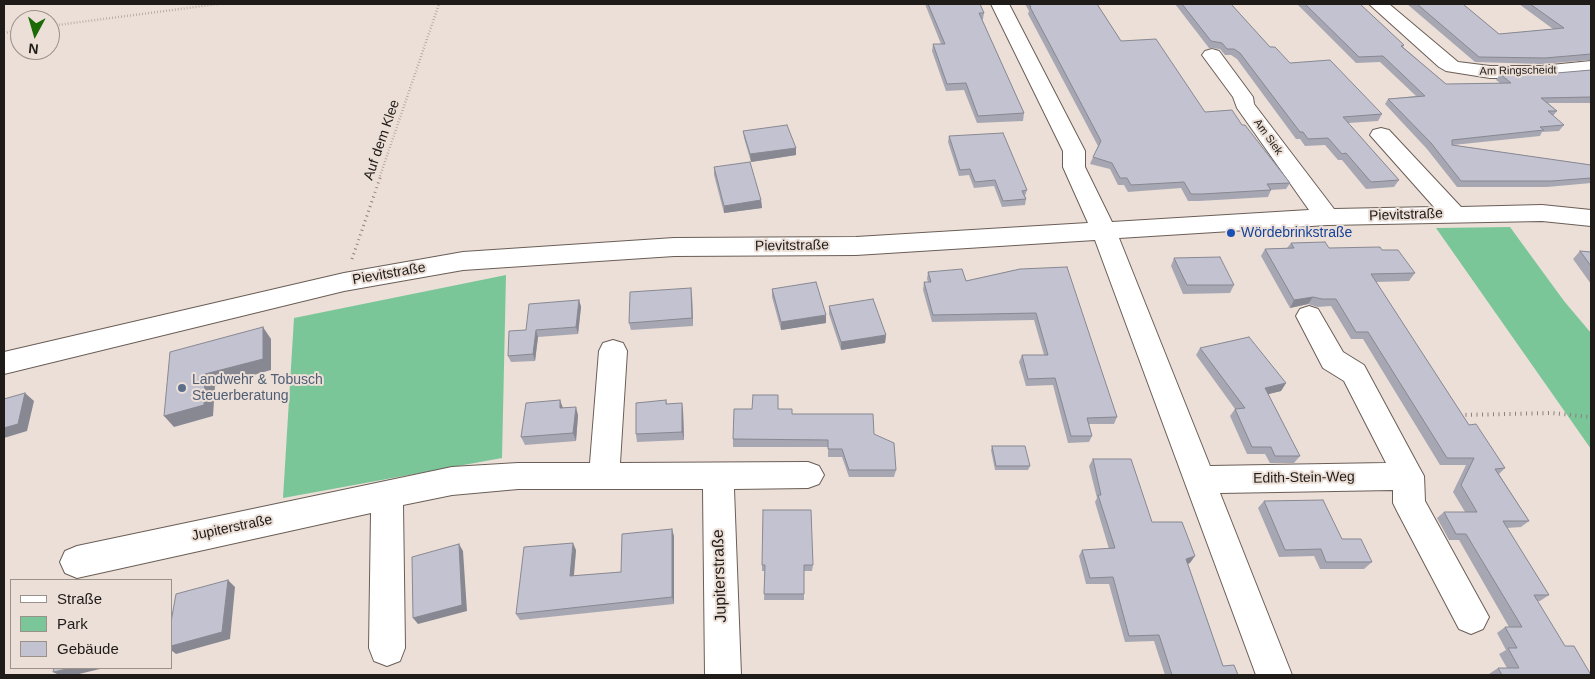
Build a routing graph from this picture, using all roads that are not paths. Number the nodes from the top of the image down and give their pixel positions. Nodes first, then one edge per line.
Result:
1 (1000, 4) edge
2 (1378, 4) edge
3 (1212, 55) dead end
4 (1591, 67) edge
5 (1381, 135) dead end
6 (1454, 214) junction
7 (1327, 217) junction
8 (1591, 218) edge
9 (1104, 231) junction
10 (1309, 316) dead end
11 (612, 351) dead end
12 (4, 362) edge
13 (808, 475) dead end
14 (718, 476) junction
15 (1408, 476) junction
16 (604, 477) junction
17 (1200, 480) junction
18 (387, 494) junction
19 (77, 562) dead end
20 (1471, 617) dead end
21 (387, 648) dead end
22 (723, 675) edge
23 (1274, 675) edge

1 - 9 street
2 - 4 street, Am Ringscheidt
3 - 7 street, Am Siek
5 - 6 street
6 - 7 street, Pievitstraße
6 - 8 street, Pievitstraße
7 - 9 street, Pievitstraße
9 - 12 street, Pievitstraße
9 - 17 street
10 - 15 street
11 - 16 street
13 - 14 street, Jupiterstraße
14 - 16 street, Jupiterstraße
14 - 22 street, Jupiterstraße
15 - 17 street, Edith-Stein-Weg
15 - 20 street
16 - 18 street, Jupiterstraße
17 - 23 street
18 - 19 street, Jupiterstraße
18 - 21 street

